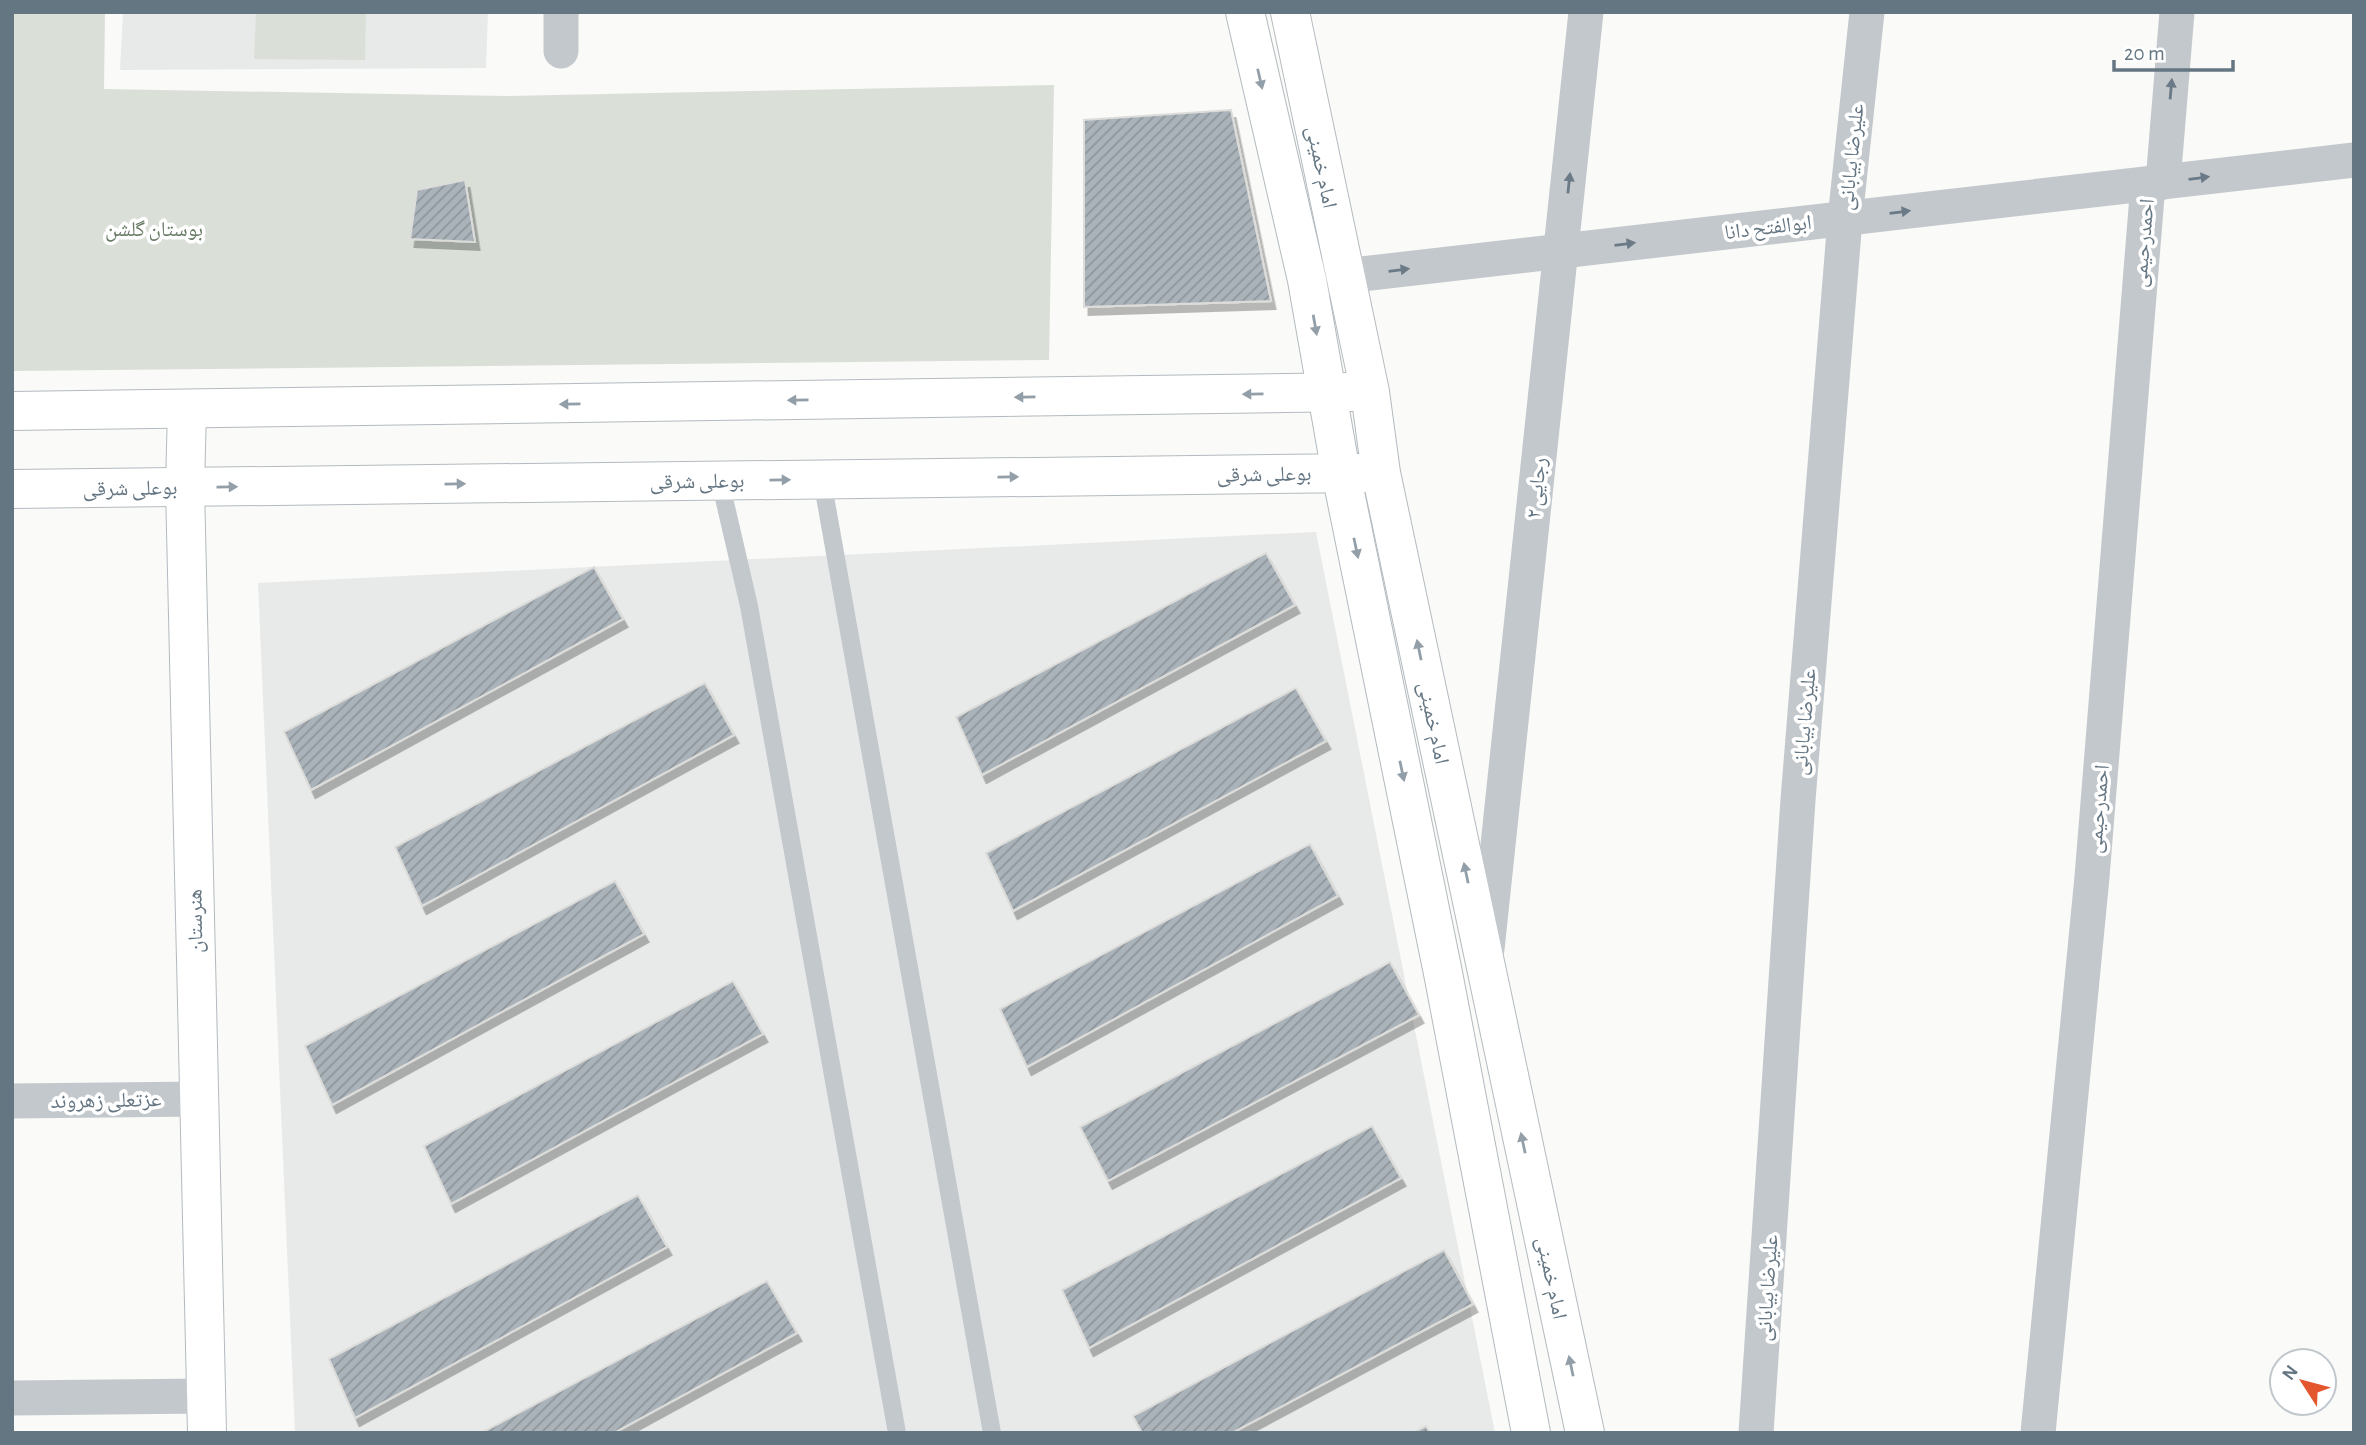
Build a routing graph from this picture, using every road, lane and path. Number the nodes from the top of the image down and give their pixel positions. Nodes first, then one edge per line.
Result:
1 (561, 12) edge
2 (1245, 12) edge
3 (1290, 12) edge
4 (1586, 12) edge
5 (1867, 12) edge
6 (2177, 12) edge
7 (561, 51) dead end
8 (2354, 160) edge
9 (2156, 183) junction
10 (1845, 219) junction
11 (1562, 251) junction
12 (1345, 276) junction
13 (1307, 280) junction
14 (1370, 392) junction
15 (1328, 393) junction
16 (187, 409) junction
17 (12, 411) edge
18 (1341, 473) junction
19 (1381, 473) junction
20 (822, 480) junction
21 (720, 481) junction
22 (186, 487) junction
23 (12, 489) edge
24 (1485, 964) junction
25 (200, 1099) junction
26 (12, 1101) edge
27 (12, 1398) edge
28 (207, 1414) edge
29 (897, 1433) edge
30 (992, 1433) edge
31 (1531, 1433) edge
32 (1585, 1433) edge
33 (1756, 1433) edge
34 (2038, 1433) edge

1 - 7 street
2 -> 13 main road, امام خمینی
3 - 12 main road, امام خمینی
11 -> 4 street, رجایی ۲
5 - 10 street, علیرضا بیابانی
9 -> 6 street, احمدرحیمی
9 -> 8 street, ابوالفتح دانا
10 -> 9 street, ابوالفتح دانا
9 - 34 street, احمدرحیمی
11 -> 10 street, ابوالفتح دانا
10 - 33 street, علیرضا بیابانی
12 -> 11 street, ابوالفتح دانا
11 - 24 street, رجایی ۲
12 - 13 street, ابوالفتح دانا
12 - 14 main road, امام خمینی
13 -> 15 main road, امام خمینی
14 - 15 main road
14 - 19 main road, امام خمینی
15 -> 16 main road
15 - 18 main road, امام خمینی
16 - 17 main road
16 - 22 main road, هنرستان
18 - 19 main road, بوعلی شرقی
20 -> 18 main road, بوعلی شرقی
18 -> 31 main road, امام خمینی
24 -> 19 main road, امام خمینی
21 -> 20 main road, بوعلی شرقی
20 - 30 lane
22 -> 21 main road, بوعلی شرقی
21 - 29 lane
22 - 23 main road, بوعلی شرقی
22 - 25 main road, هنرستان
32 -> 24 main road, امام خمینی
25 - 26 street, عزتعلی زهروند
25 - 28 main road, هنرستان
27 - 28 street

